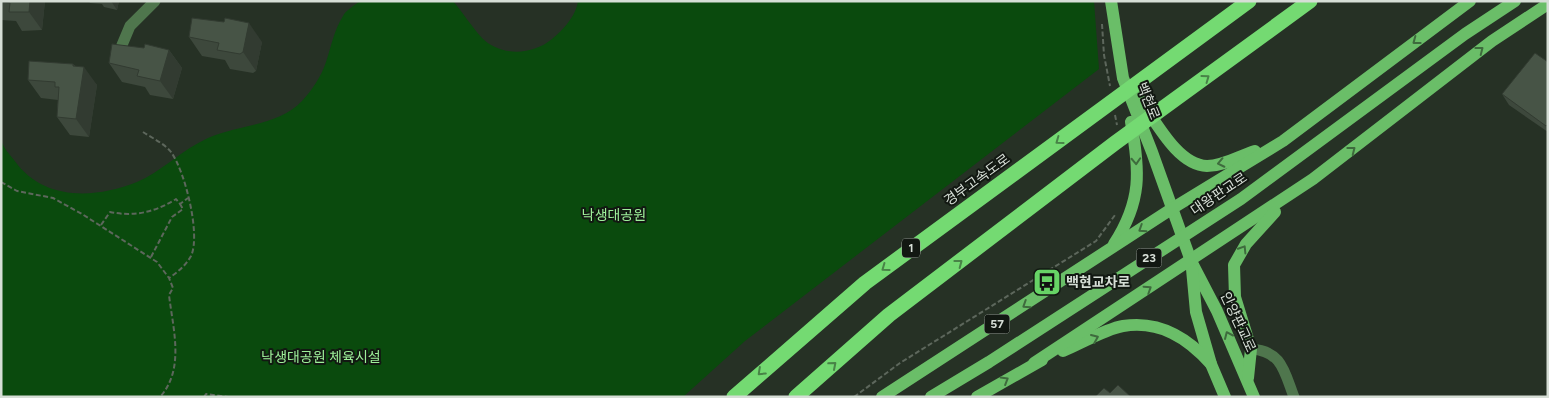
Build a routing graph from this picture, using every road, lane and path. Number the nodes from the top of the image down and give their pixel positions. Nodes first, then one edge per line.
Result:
1 (155, 1) edge
2 (1111, 1) edge
3 (1249, 1) edge
4 (1310, 1) edge
5 (1470, 1) edge
6 (1514, 1) edge
7 (1548, 4) edge
8 (1101, 19) dead end
9 (122, 45) edge
10 (1123, 78) junction
11 (1111, 93) dead end
12 (1114, 112) dead end
13 (143, 132) dead end
14 (1117, 137) junction
15 (1283, 141) junction
16 (1313, 179) junction
17 (1, 182) edge
18 (188, 198) junction
19 (180, 204) junction
20 (1173, 208) junction
21 (1117, 212) dead end
22 (100, 226) junction
23 (1111, 249) junction
24 (150, 257) junction
25 (1191, 261) junction
26 (169, 278) junction
27 (1251, 349) junction
28 (1034, 363) junction
29 (1211, 364) junction
30 (1248, 380) junction
31 (160, 397) edge
32 (204, 397) edge
33 (228, 397) edge
34 (734, 397) edge
35 (796, 397) edge
36 (854, 397) edge
37 (882, 397) edge
38 (931, 397) edge
39 (977, 397) edge
40 (1225, 397) edge
41 (1254, 397) edge
42 (1294, 397) edge

1 - 9 lane
2 - 10 main road, 백현로
3 -> 34 highway, 경부고속도로 / 1
14 -> 4 highway
5 -> 15 main road, 대왕판교로
6 - 38 main road, 대왕판교로 / 23
16 -> 7 main road
8 - 11 path
15 -> 10 main road
10 - 20 main road, 백현로
10 -> 23 main road
12 - 14 path
13 - 18 path
35 -> 14 highway
15 - 20 main road, 대왕판교로
16 - 25 main road
27 -> 16 main road
17 - 22 path
18 - 19 path
18 - 26 path
19 - 22 path
19 - 24 path
20 -> 23 main road, 대왕판교로 / 57
20 - 25 main road, 안양판교로
21 - 36 path
22 - 24 path
23 -> 37 main road, 57
24 - 26 path
28 -> 25 main road
25 - 29 main road, 안양판교로
30 -> 25 main road, 안양판교로
26 - 31 path
27 - 30 main road
27 - 42 lane
28 -> 29 main road
39 -> 28 main road
29 - 40 main road, 안양판교로
30 - 41 main road, 안양판교로
32 - 33 path

